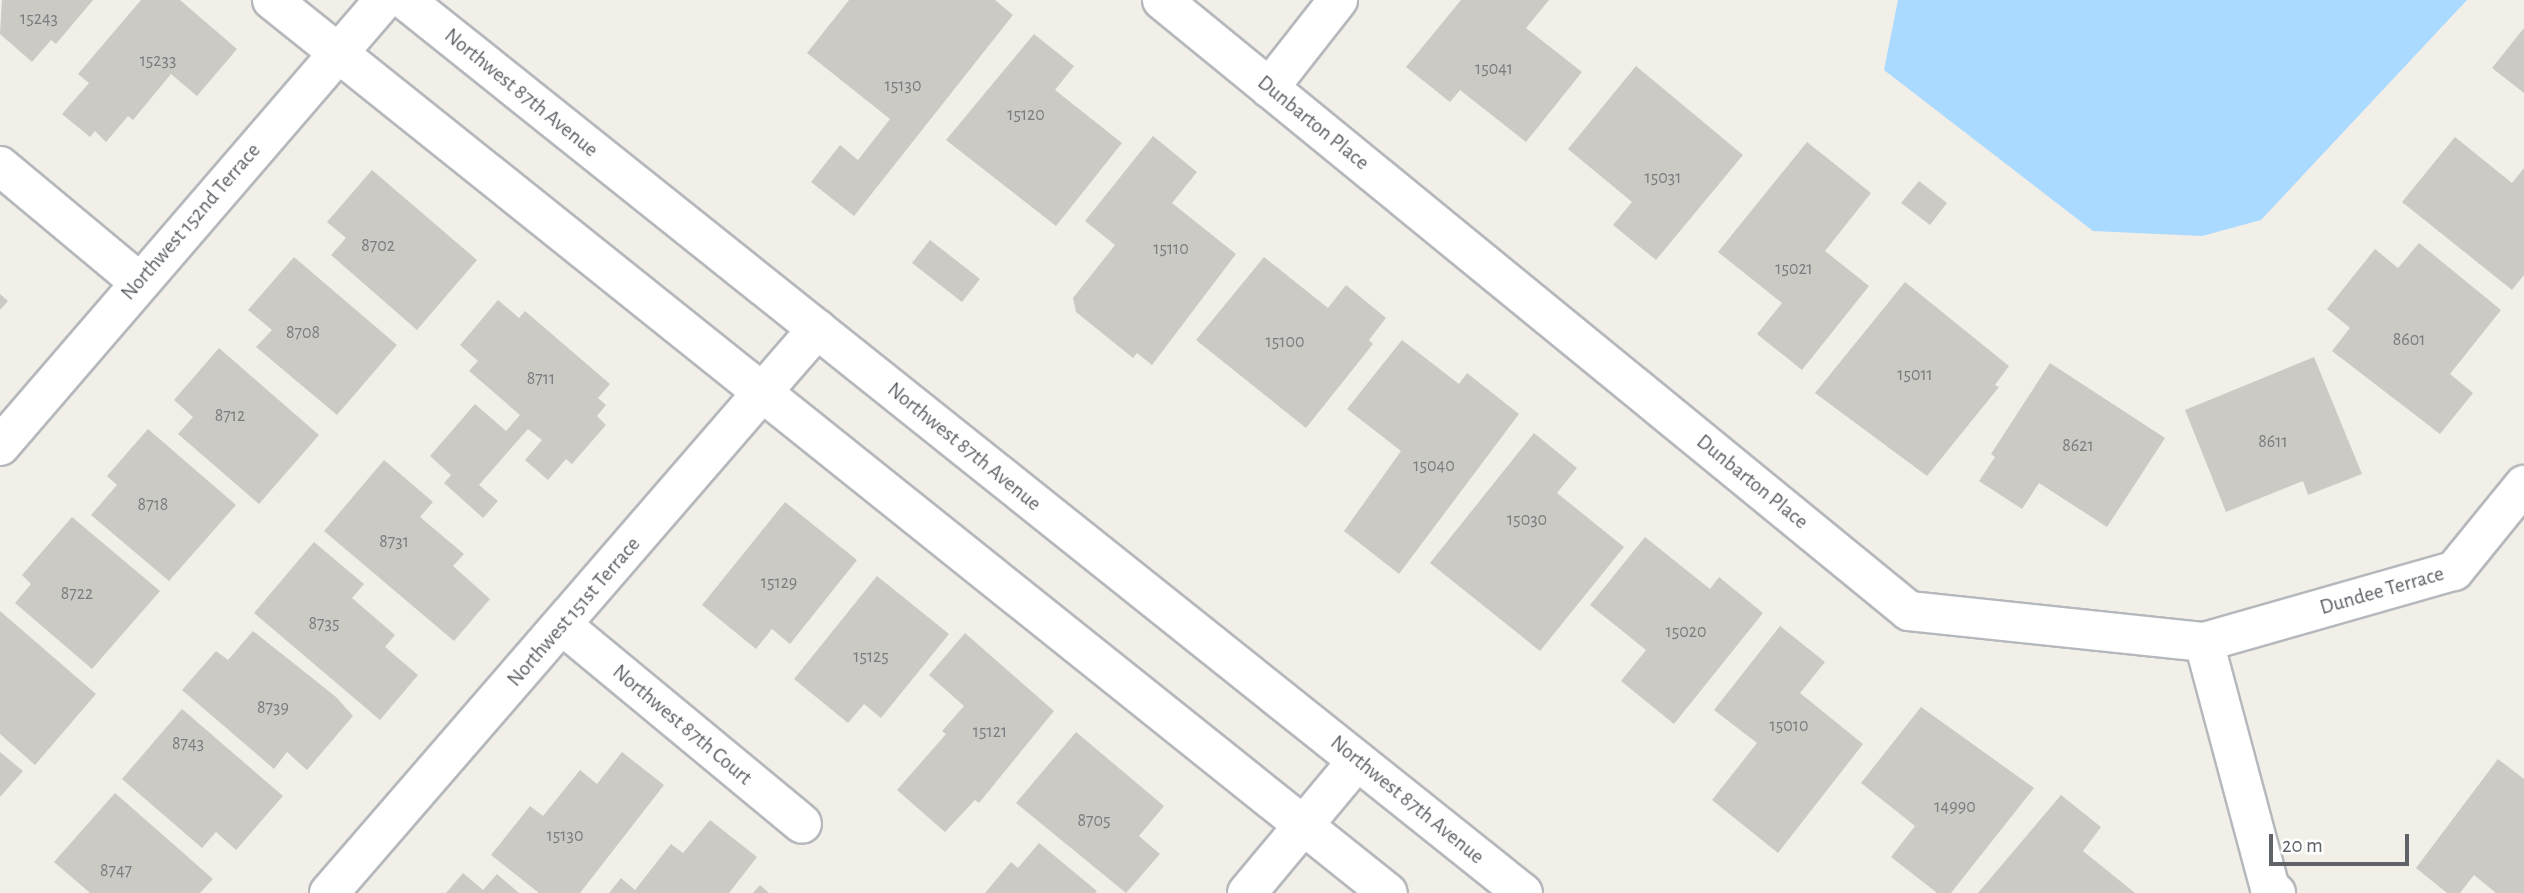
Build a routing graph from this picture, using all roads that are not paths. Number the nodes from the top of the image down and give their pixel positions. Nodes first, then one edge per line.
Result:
1 (272, 0) edge
2 (384, 0) edge
3 (405, 0) edge
4 (1162, 0) edge
5 (1338, 0) edge
6 (338, 53) junction
7 (1269, 88) junction
8 (0, 166) edge
9 (139, 282) junction
10 (817, 330) junction
11 (763, 393) junction
12 (0, 446) edge
13 (2524, 485) edge
14 (563, 626) junction
15 (2204, 642) junction
16 (1357, 761) junction
17 (802, 824) dead end
18 (1303, 825) junction
19 (329, 893) edge
20 (1247, 893) edge
21 (1388, 893) edge
22 (1522, 893) edge
23 (2276, 893) edge

1 - 6 street
2 - 6 street, Northwest 152nd Terrace
3 - 10 street, Northwest 87th Avenue
4 - 7 street, Dunbarton Place
5 - 7 street
6 - 9 street, Northwest 152nd Terrace
6 - 11 street
7 - 15 street, Dunbarton Place
8 - 9 street
9 - 12 street, Northwest 152nd Terrace
10 - 11 street, Northwest 151st Terrace
10 - 16 street, Northwest 87th Avenue
11 - 14 street, Northwest 151st Terrace
11 - 18 street
13 - 15 street, Dundee Terrace
14 - 17 street, Northwest 87th Court
14 - 19 street, Northwest 151st Terrace
15 - 23 street
16 - 18 street
16 - 22 street, Northwest 87th Avenue
18 - 20 street
18 - 21 street

